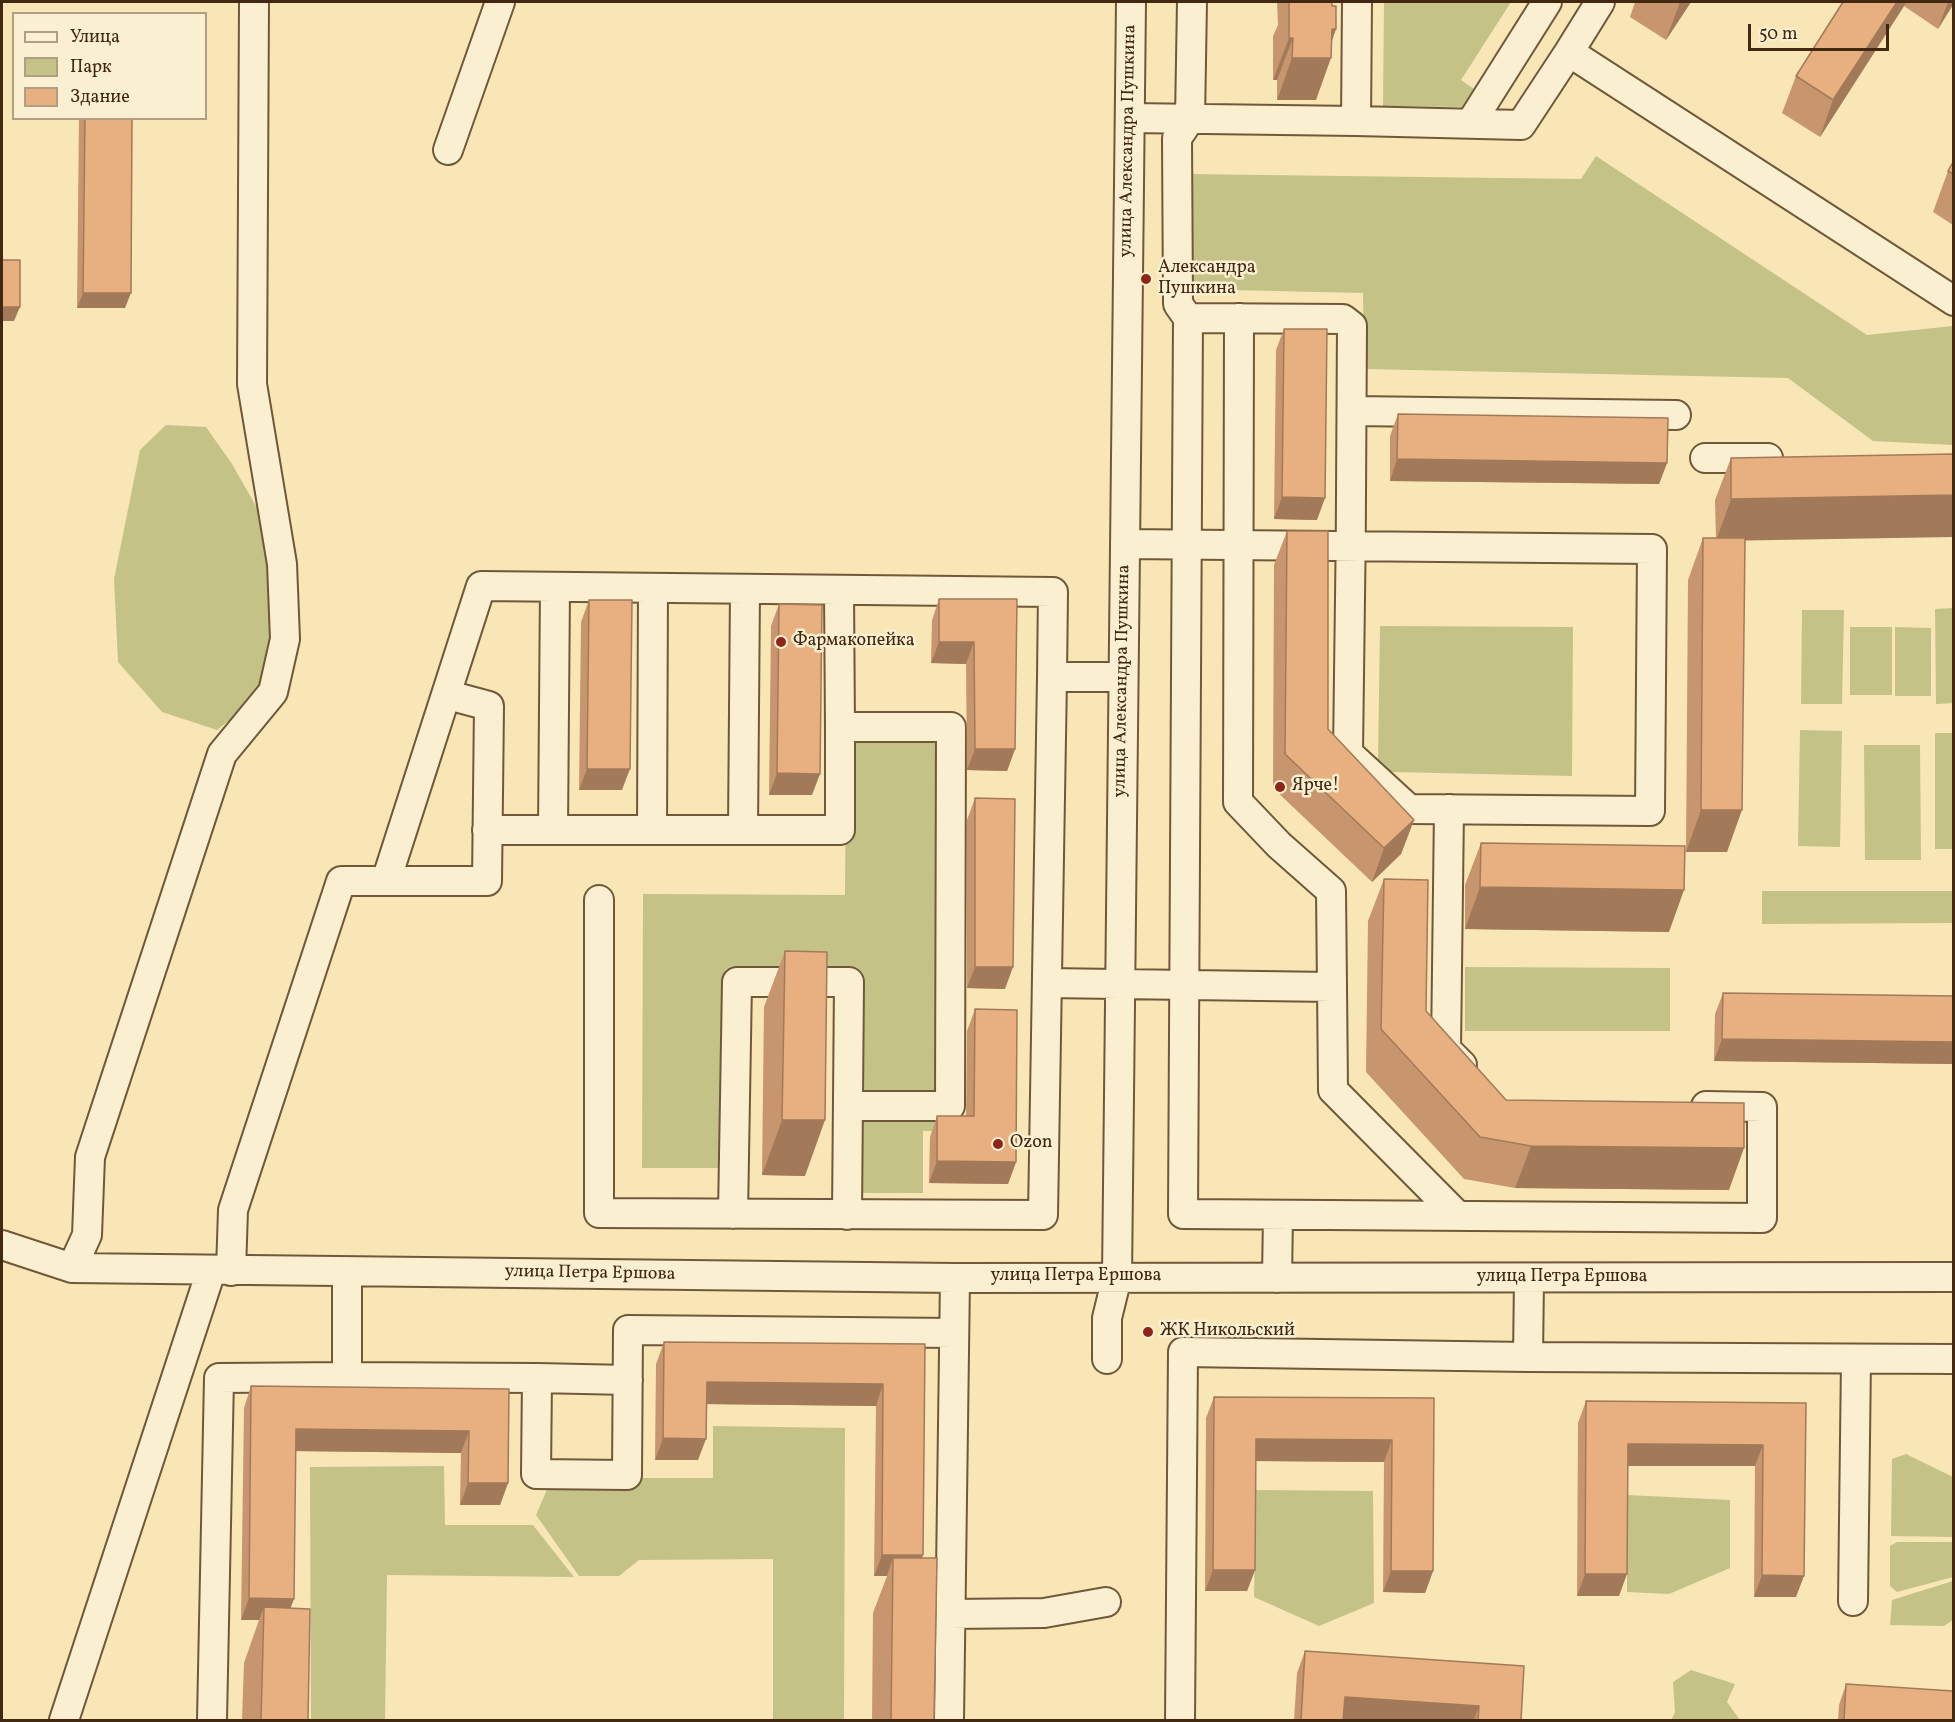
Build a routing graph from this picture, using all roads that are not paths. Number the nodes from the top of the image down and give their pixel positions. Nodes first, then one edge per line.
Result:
1 (254, 2) edge
2 (500, 2) edge
3 (1131, 2) edge
4 (1192, 2) edge
5 (1357, 2) edge
6 (1547, 2) edge
7 (1600, 2) edge
8 (1569, 52) junction
9 (1130, 118) junction
10 (1190, 119) junction
11 (1356, 121) junction
12 (1472, 122) junction
13 (447, 150) dead end
14 (1953, 301) edge
15 (1188, 318) junction
16 (1239, 318) junction
17 (1352, 411) junction
18 (1676, 416) dead end
19 (1705, 458) dead end
20 (1800, 459) edge
21 (1125, 544) junction
22 (1186, 545) junction
23 (1238, 545) junction
24 (1350, 546) junction
25 (555, 587) junction
26 (653, 588) junction
27 (745, 590) junction
28 (839, 591) junction
29 (1052, 677) junction
30 (1123, 677) junction
31 (448, 695) junction
32 (840, 727) junction
33 (1449, 809) junction
34 (487, 830) junction
35 (553, 830) junction
36 (652, 830) junction
37 (743, 830) junction
38 (386, 881) junction
39 (599, 900) dead end
40 (1047, 983) junction
41 (1120, 984) junction
42 (1184, 986) junction
43 (1332, 987) junction
44 (1482, 1088) edge
45 (848, 1106) junction
46 (1681, 1106) edge
47 (733, 1214) junction
48 (847, 1215) junction
49 (1278, 1215) junction
50 (1458, 1216) junction
51 (2, 1245) edge
52 (72, 1268) junction
53 (214, 1271) junction
54 (347, 1272) junction
55 (1117, 1277) junction
56 (1953, 1277) edge
57 (956, 1278) junction
58 (1276, 1278) junction
59 (1529, 1279) junction
60 (954, 1333) junction
61 (1528, 1357) junction
62 (1107, 1359) dead end
63 (1856, 1359) junction
64 (1953, 1359) edge
65 (347, 1377) junction
66 (537, 1378) junction
67 (628, 1380) junction
68 (1106, 1602) dead end
69 (1853, 1602) dead end
70 (951, 1614) junction
71 (64, 1720) edge
72 (212, 1720) edge
73 (949, 1720) edge
74 (1180, 1720) edge

1 - 52 street
2 - 13 street
3 - 9 street, улица Александра Пушкина
4 - 10 street
5 - 11 street
6 - 12 street
7 - 8 street
8 - 12 street
8 - 14 street
9 - 10 street
9 - 21 street, улица Александра Пушкина
10 - 11 street
10 - 15 street
11 - 12 street
15 - 16 street
15 - 22 street
16 - 17 street
16 - 23 street
17 - 18 street
17 - 24 street
19 - 20 street
21 - 22 street
21 - 30 street, улица Александра Пушкина
22 - 23 street
22 - 42 street
23 - 24 street
23 - 43 street
24 - 33 street
24 - 33 street
25 - 26 street
25 - 31 street
25 - 35 street
26 - 27 street
26 - 36 street
27 - 28 street
27 - 37 street
28 - 29 street
28 - 32 street
29 - 30 street
29 - 40 street
30 - 41 street, улица Александра Пушкина
31 - 34 street
31 - 38 street
32 - 37 street
32 - 45 street
33 - 44 street
34 - 35 street
34 - 38 street
35 - 36 street
36 - 37 street
38 - 53 street
39 - 47 street
40 - 41 street
40 - 48 street
41 - 42 street
41 - 55 street, улица Александра Пушкина
42 - 43 street
42 - 49 street
43 - 50 street
45 - 47 street
45 - 48 street
46 - 50 street
47 - 48 street
49 - 50 street
49 - 58 street
51 - 52 street, улица Петра Ершова
52 - 53 street, улица Петра Ершова
53 - 54 street, улица Петра Ершова
53 - 71 street
54 - 57 street, улица Петра Ершова
54 - 65 street
55 - 57 street, улица Петра Ершова
55 - 58 street, улица Петра Ершова
55 - 62 street, улица Александра Пушкина
56 - 59 street, улица Петра Ершова
57 - 60 street
58 - 59 street, улица Петра Ершова
59 - 61 street
60 - 67 street
60 - 70 street
61 - 63 street
61 - 74 street
63 - 64 street
63 - 69 street
65 - 66 street
65 - 72 street
66 - 67 street
66 - 67 street
68 - 70 street
70 - 73 street

